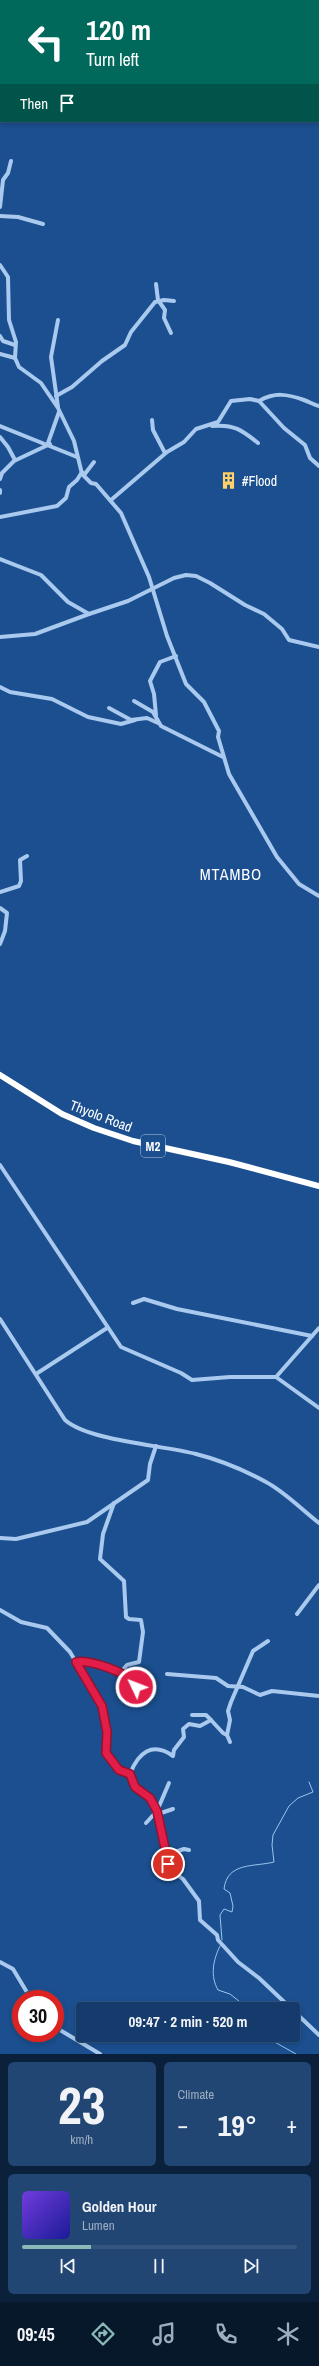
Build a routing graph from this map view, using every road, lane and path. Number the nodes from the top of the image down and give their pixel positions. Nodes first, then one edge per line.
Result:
1 (11, 161) dead end
2 (2, 179) edge
3 (0, 207) edge
4 (0, 216) edge
5 (43, 224) dead end
6 (0, 265) edge
7 (156, 284) dead end
8 (158, 300) junction
9 (174, 301) dead end
10 (58, 320) dead end
11 (171, 333) dead end
12 (0, 336) edge
13 (15, 345) junction
14 (0, 354) edge
15 (15, 358) junction
16 (56, 396) junction
17 (259, 401) junction
18 (319, 406) edge
19 (58, 410) junction
20 (152, 420) dead end
21 (0, 426) edge
22 (207, 426) junction
23 (0, 437) edge
24 (258, 443) dead end
25 (49, 444) junction
26 (166, 453) junction
27 (77, 457) junction
28 (15, 460) junction
29 (94, 462) dead end
30 (319, 466) edge
31 (82, 474) junction
32 (0, 479) edge
33 (111, 500) junction
34 (0, 517) edge
35 (0, 559) edge
36 (153, 589) junction
37 (89, 614) junction
38 (0, 637) edge
39 (319, 647) edge
40 (176, 656) junction
41 (0, 687) edge
42 (134, 700) dead end
43 (109, 708) dead end
44 (156, 716) junction
45 (135, 720) junction
46 (159, 723) junction
47 (223, 757) junction
48 (27, 856) dead end
49 (0, 892) edge
50 (319, 896) edge
51 (0, 908) edge
52 (0, 944) edge
53 (0, 1075) edge
54 (0, 1165) edge
55 (319, 1186) edge
56 (133, 1303) dead end
57 (0, 1320) edge
58 (107, 1328) junction
59 (319, 1328) edge
60 (312, 1336) junction
61 (36, 1374) junction
62 (276, 1377) junction
63 (319, 1408) edge
64 (156, 1446) junction
65 (114, 1503) junction
66 (319, 1523) edge
67 (0, 1538) edge
68 (319, 1585) edge
69 (0, 1610) edge
70 (297, 1614) dead end
71 (268, 1641) dead end
72 (76, 1662) junction
73 (120, 1673) junction
74 (167, 1674) dead end
75 (237, 1687) junction
76 (120, 1696) dead end
77 (319, 1696) edge
78 (192, 1715) dead end
79 (211, 1720) junction
80 (227, 1735) junction
81 (230, 1742) dead end
82 (130, 1774) junction
83 (169, 1783) dead end
84 (174, 1809) dead end
85 (158, 1812) junction
86 (146, 1823) dead end
87 (189, 1850) dead end
88 (166, 1855) junction
89 (0, 1962) edge
90 (26, 1990) edge
91 (64, 2032) edge
92 (319, 2035) edge
93 (100, 2054) edge

1 - 2 street
2 - 3 street
4 - 5 street
6 - 13 street
7 - 8 street
8 - 9 street
8 - 11 street
8 - 16 street
10 - 16 street
12 - 13 street
13 - 15 street
14 - 15 street
15 - 19 street
16 - 19 street
17 - 18 street
17 - 22 street
17 - 30 street
19 - 25 street
19 - 27 street
20 - 26 street
21 - 25 street
22 - 24 street
22 - 26 street
23 - 28 street
25 - 27 street
25 - 28 street
26 - 33 street
27 - 31 street
28 - 32 street
29 - 31 street
31 - 33 street
31 - 34 street
33 - 36 street
35 - 37 street
36 - 37 street
36 - 39 street
36 - 40 street
37 - 38 street
40 - 44 street
40 - 47 street
41 - 45 street
42 - 44 street
43 - 45 street
44 - 46 street
45 - 46 street
46 - 47 street
47 - 50 street
48 - 49 street
51 - 52 street
53 - 55 highway, Thyolo Road / M2
54 - 58 street
56 - 60 street
57 - 61 street
58 - 61 street
58 - 62 street
59 - 60 street
60 - 62 street
61 - 64 street
62 - 63 street
64 - 65 street
64 - 66 street
65 - 67 street
65 - 73 street
68 - 70 street
69 - 72 street
71 - 75 street
72 - 73 street
72 - 82 street
73 - 76 street
74 - 75 street
75 - 77 street
75 - 80 street
78 - 79 street
79 - 80 street
79 - 82 street
80 - 81 street
82 - 85 street
83 - 85 street
84 - 85 street
85 - 86 street
85 - 88 street
87 - 88 street
88 - 92 street
89 - 90 street
91 - 93 street

